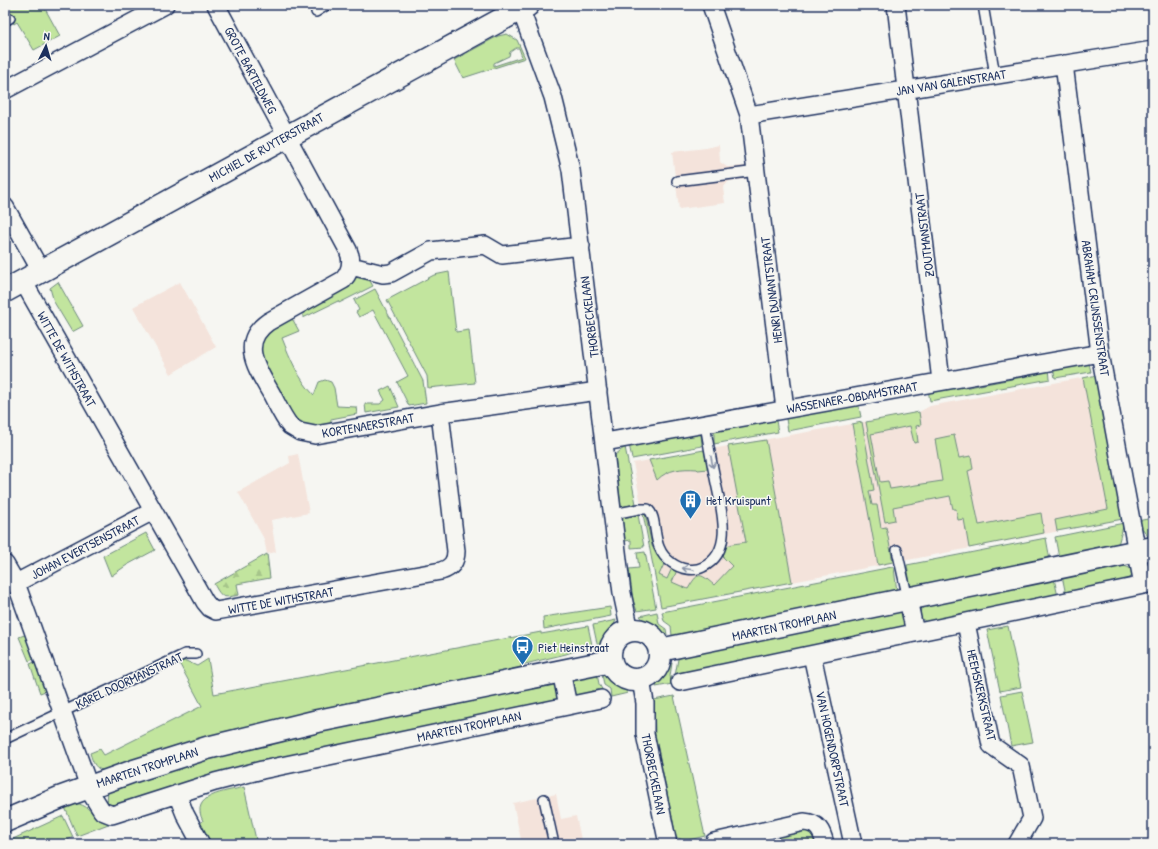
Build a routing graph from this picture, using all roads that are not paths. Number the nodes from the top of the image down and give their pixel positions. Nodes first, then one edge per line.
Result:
1 (165, 5) edge
2 (216, 5) edge
3 (327, 5) edge
4 (711, 5) edge
5 (896, 5) edge
6 (983, 5) edge
7 (523, 6) edge
8 (316, 12) dead end
9 (1153, 50) edge
10 (1064, 64) junction
11 (995, 75) junction
12 (5, 90) edge
13 (907, 90) junction
14 (749, 115) junction
15 (287, 136) junction
16 (757, 171) junction
17 (677, 181) dead end
18 (5, 207) edge
19 (581, 246) junction
20 (351, 266) junction
21 (23, 281) edge
22 (1100, 353) junction
23 (941, 381) junction
24 (598, 391) junction
25 (785, 409) junction
26 (440, 413) junction
27 (705, 424) junction
28 (604, 442) junction
29 (153, 511) junction
30 (613, 514) junction
31 (897, 550) dead end
32 (1145, 550) edge
33 (5, 564) edge
34 (16, 584) junction
35 (1148, 584) edge
36 (908, 599) junction
37 (966, 622) junction
38 (630, 631) junction
39 (915, 633) junction
40 (660, 650) junction
41 (196, 654) dead end
42 (812, 654) junction
43 (611, 661) junction
44 (561, 672) junction
45 (641, 680) junction
46 (680, 682) dead end
47 (601, 699) dead end
48 (568, 706) junction
49 (63, 712) junction
50 (5, 739) edge
51 (90, 787) junction
52 (177, 794) junction
53 (544, 799) dead end
54 (5, 821) edge
55 (711, 843) edge
56 (201, 844) edge
57 (554, 844) edge
58 (668, 844) edge
59 (825, 844) edge
60 (853, 844) edge
61 (1017, 844) edge

1 - 12 street
2 - 15 street, GROTE BARTELDWEG
3 - 8 lane
4 - 14 street, HENRI DUNANTSTRAAT
5 - 13 street, ZOUTMANSTRAAT
6 - 11 lane
7 - 15 street, MICHIEL DE RUYTERSTRAAT
7 - 19 street, THORBECKELAAN
9 - 10 street, JAN VAN GALENSTRAAT
10 - 11 street, JAN VAN GALENSTRAAT
10 - 22 street, ABRAHAM CRIJNSSENSTRAAT
11 - 13 street, JAN VAN GALENSTRAAT
13 - 14 street, JAN VAN GALENSTRAAT
13 - 23 street, ZOUTMANSTRAAT
14 - 16 street, HENRI DUNANTSTRAAT
15 - 20 street
15 - 21 street, MICHIEL DE RUYTERSTRAAT
16 - 17 lane
16 - 25 street, HENRI DUNANTSTRAAT
18 - 21 street, WITTE DE WITHSTRAAT
19 - 20 street
19 - 24 street, THORBECKELAAN
20 - 26 street, KORTENAERSTRAAT
21 - 29 street, WITTE DE WITHSTRAAT
22 - 23 street, WASSENAER-OBDAMSTRAAT
22 - 32 street, ABRAHAM CRIJNSSENSTRAAT
23 - 25 street, WASSENAER-OBDAMSTRAAT
24 - 26 street, KORTENAERSTRAAT
24 - 28 street, THORBECKELAAN
25 - 27 street, WASSENAER-OBDAMSTRAAT
26 - 29 street, WITTE DE WITHSTRAAT
27 - 28 street, WASSENAER-OBDAMSTRAAT
27 -> 30 lane
28 - 30 street, THORBECKELAAN
29 - 34 street, JOHAN EVERTSENSTRAAT
30 - 38 street, THORBECKELAAN
31 - 36 lane
32 - 35 street
32 - 36 street, MAARTEN TROMPLAAN
33 - 34 street, KAREL DOORMANSTRAAT
34 - 49 street, KAREL DOORMANSTRAAT
35 - 37 street
36 - 39 street
36 - 40 street, MAARTEN TROMPLAAN
37 - 39 street
37 - 61 street, HEEMSKERKSTRAAT
38 - 40 street
38 - 43 street
39 - 42 street
40 - 45 street
41 - 49 lane, KAREL DOORMANSTRAAT
42 - 46 street
42 - 60 street, VAN HOGENDORPSTRAAT
43 - 44 street, MAARTEN TROMPLAAN
43 - 45 street
44 - 48 street
44 - 51 street, MAARTEN TROMPLAAN
45 - 58 street, THORBECKELAAN
47 - 48 street, MAARTEN TROMPLAAN
48 - 52 street, MAARTEN TROMPLAAN
49 - 50 lane, KAREL DOORMANSTRAAT
49 - 51 street, KAREL DOORMANSTRAAT
51 - 52 street, MAARTEN TROMPLAAN
51 - 54 street
52 - 56 street
53 - 57 lane
55 - 59 street

